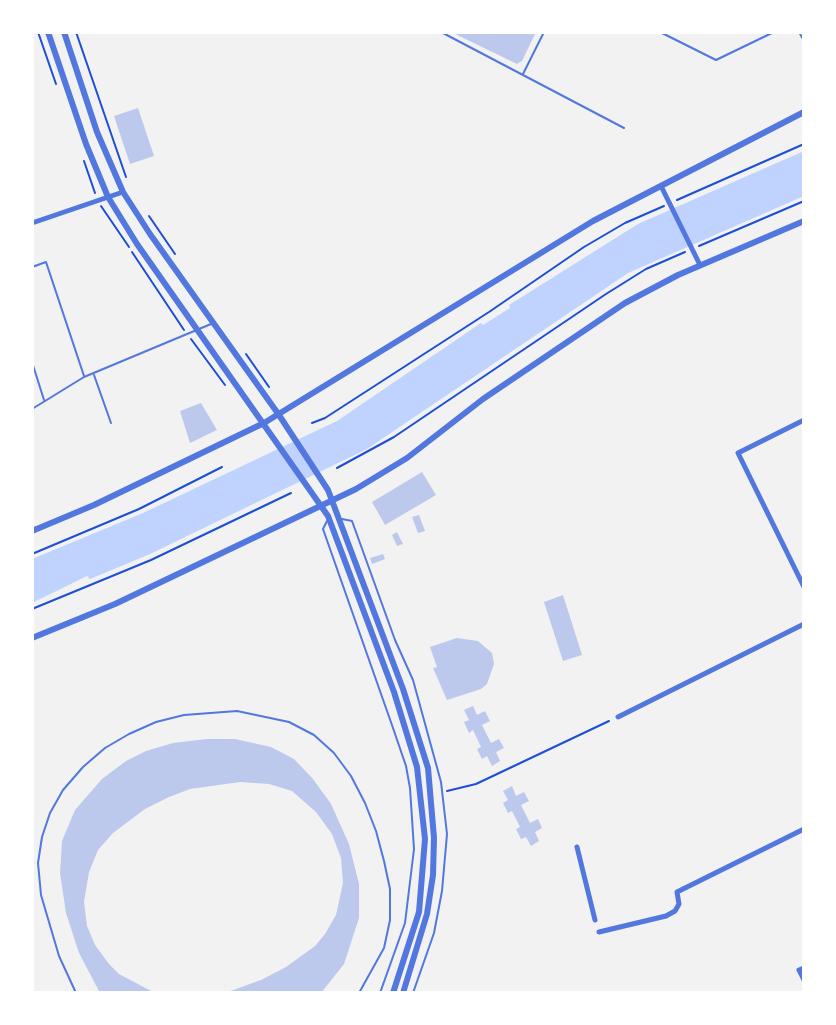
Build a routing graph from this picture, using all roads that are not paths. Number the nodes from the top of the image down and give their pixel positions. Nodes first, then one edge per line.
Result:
1 (48, 32) edge
2 (64, 32) edge
3 (441, 32) edge
4 (544, 32) edge
5 (660, 32) edge
6 (774, 32) edge
7 (799, 32) edge
8 (804, 41) edge
9 (523, 74) junction
10 (804, 112) edge
11 (624, 128) dead end
12 (660, 185) junction
13 (126, 190) junction
14 (108, 197) junction
15 (804, 221) edge
16 (32, 223) edge
17 (700, 265) junction
18 (32, 267) edge
19 (212, 323) junction
20 (197, 328) junction
21 (32, 362) edge
22 (94, 373) junction
23 (84, 377) junction
24 (45, 401) junction
25 (32, 409) edge
26 (279, 415) junction
27 (804, 420) edge
28 (111, 423) dead end
29 (264, 423) junction
30 (333, 500) junction
31 (322, 507) junction
32 (328, 516) junction
33 (340, 518) junction
34 (32, 531) edge
35 (804, 587) edge
36 (804, 624) edge
37 (32, 638) edge
38 (618, 717) road end
39 (804, 829) edge
40 (577, 847) dead end
41 (595, 920) dead end
42 (599, 932) dead end
43 (802, 969) edge
44 (804, 980) edge
45 (76, 993) edge
46 (359, 993) edge
47 (380, 993) edge
48 (393, 993) edge
49 (403, 993) edge
50 (413, 993) edge

1 - 14 street
2 - 13 street
3 - 9 lane
4 - 9 lane
5 - 6 lane
7 - 8 lane
9 - 11 lane
10 - 12 street
12 - 17 street
12 - 26 street
13 - 14 street
13 - 19 street
14 - 16 street
14 - 20 street
15 - 17 street
17 - 30 street
18 - 23 lane
19 - 20 lane
19 - 26 street
20 - 22 lane
20 - 29 street
21 - 24 lane
22 - 23 lane
22 - 28 lane
23 - 24 lane
24 - 25 lane
26 - 29 street
26 - 30 street
27 - 35 street
29 - 31 street
29 - 34 street
30 - 31 street
30 - 33 street
31 - 32 street
31 - 37 street
32 - 47 lane
32 - 48 street
33 - 49 street
33 - 50 lane
36 - 38 street
39 - 42 street
40 - 41 street
43 - 44 street
45 - 46 lane

